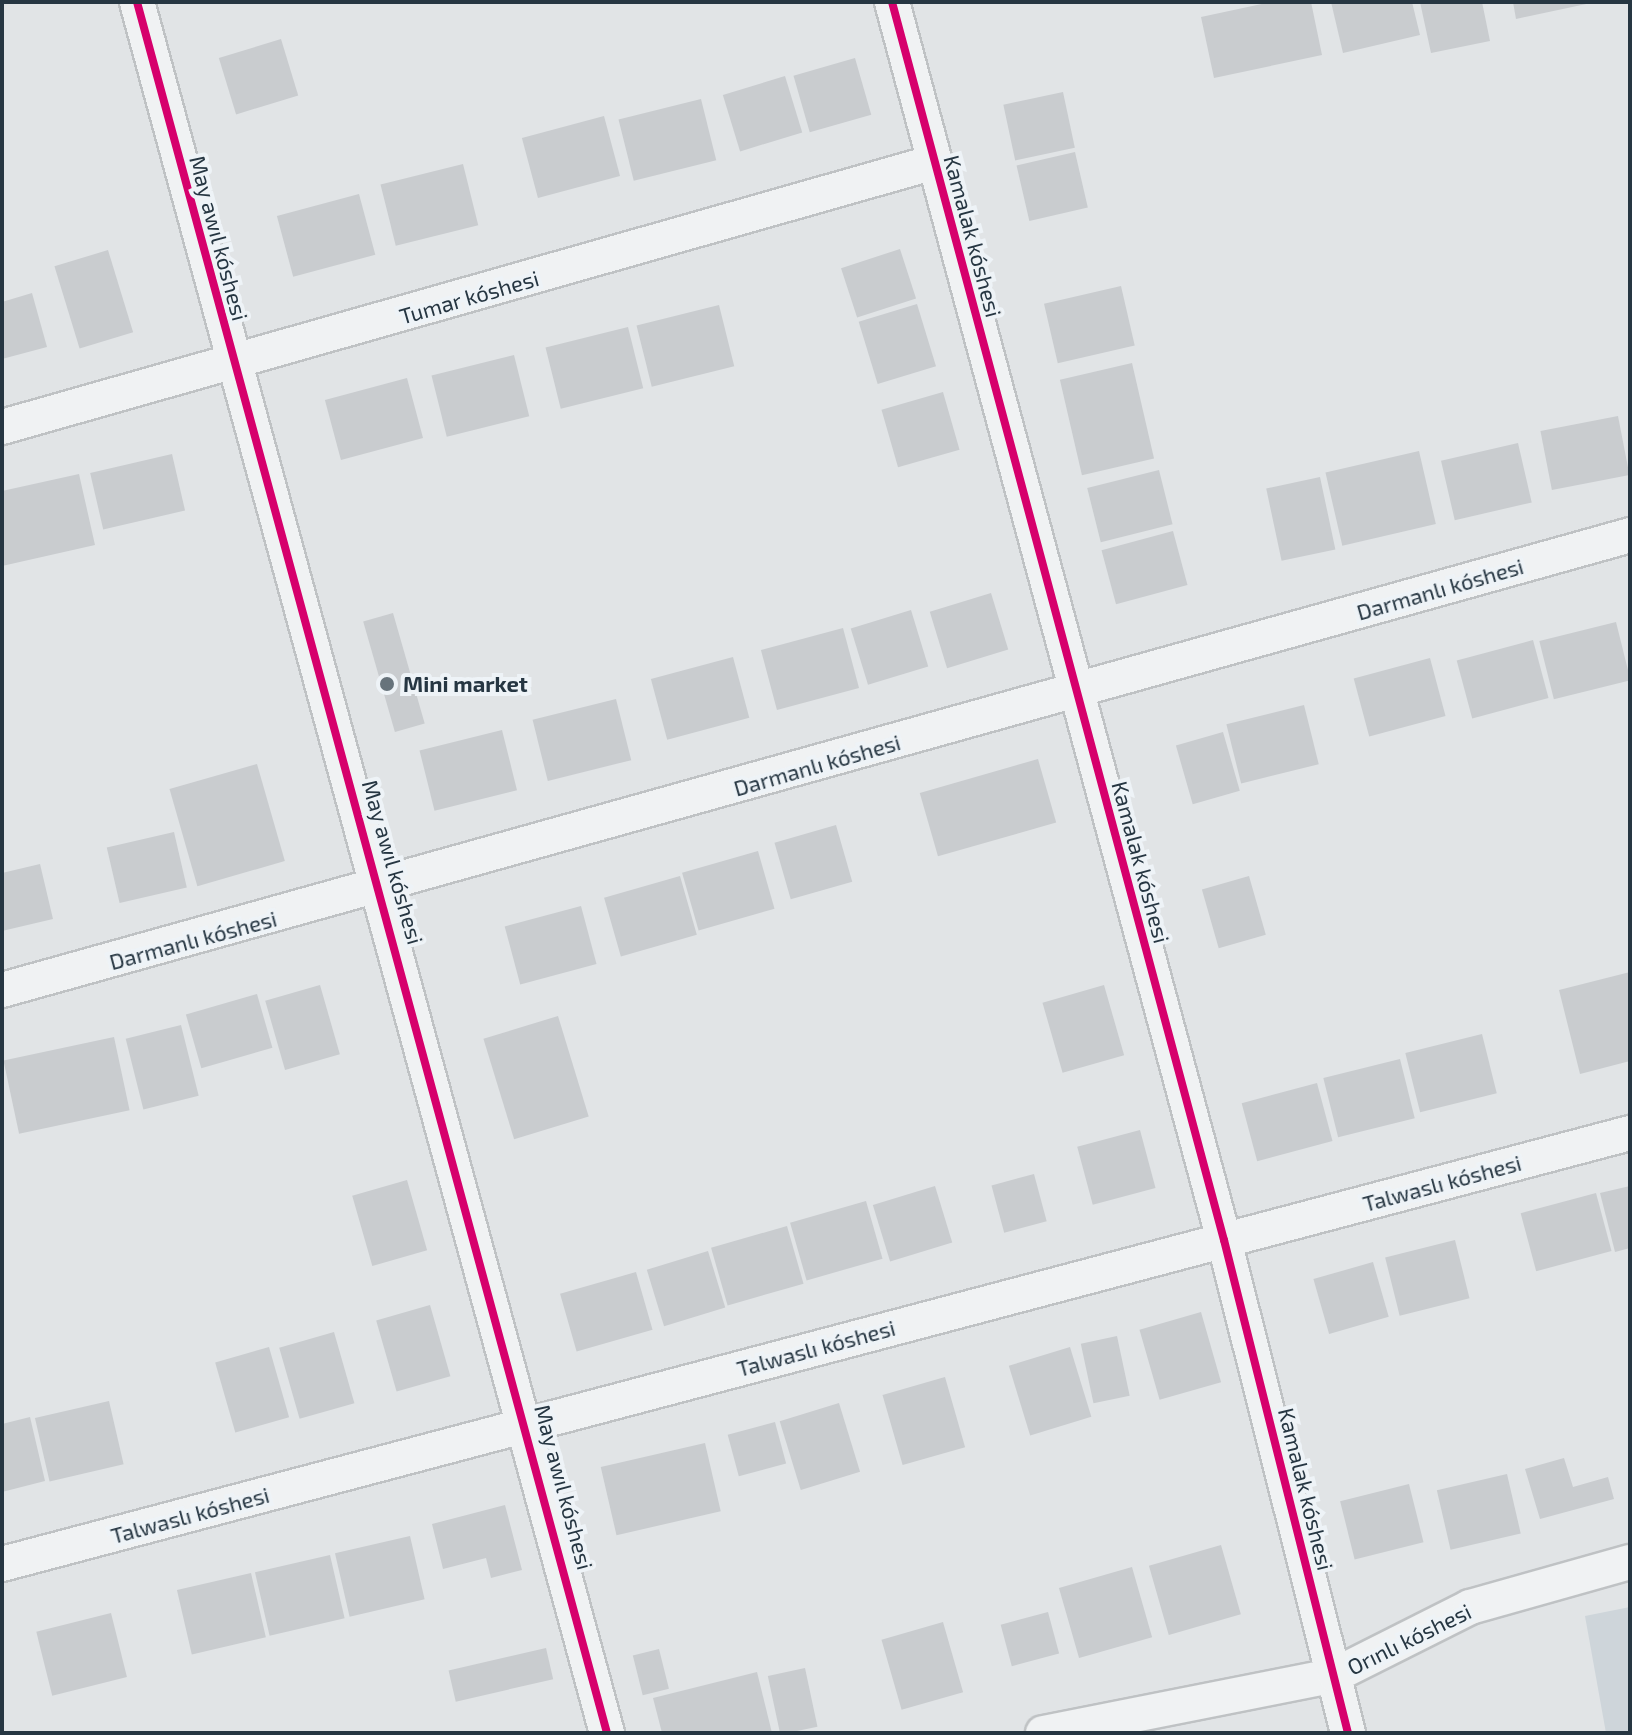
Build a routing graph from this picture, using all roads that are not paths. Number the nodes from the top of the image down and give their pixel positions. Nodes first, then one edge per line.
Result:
1 (137, 2) edge
2 (892, 2) edge
3 (935, 162) junction
4 (235, 365) junction
5 (2, 427) edge
6 (1630, 535) edge
7 (1077, 691) junction
8 (382, 888) junction
9 (2, 990) edge
10 (1630, 1133) edge
11 (1224, 1240) junction
12 (529, 1424) junction
13 (1630, 1562) edge
14 (2, 1564) edge
15 (1335, 1675) junction
16 (607, 1733) edge
17 (1043, 1733) edge
18 (1348, 1733) edge

1 - 4 street, May awıl kóshesi
2 - 3 street, Kamalak kóshesi
3 - 4 street, Tumar kóshesi
3 - 7 street, Kamalak kóshesi
4 - 5 street, Tumar kóshesi
4 - 8 street, May awıl kóshesi
6 - 7 street, Darmanlı kóshesi
7 - 8 street, Darmanlı kóshesi
7 - 11 street, Kamalak kóshesi
8 - 9 street, Darmanlı kóshesi
8 - 12 street, May awıl kóshesi
10 - 11 street, Talwaslı kóshesi
11 - 12 street, Talwaslı kóshesi
11 - 15 street, Kamalak kóshesi
12 - 14 street, Talwaslı kóshesi
12 - 16 street, May awıl kóshesi
13 - 15 street, Orınlı kóshesi
15 - 17 street, Orınlı kóshesi
15 - 18 street, Kamalak kóshesi

